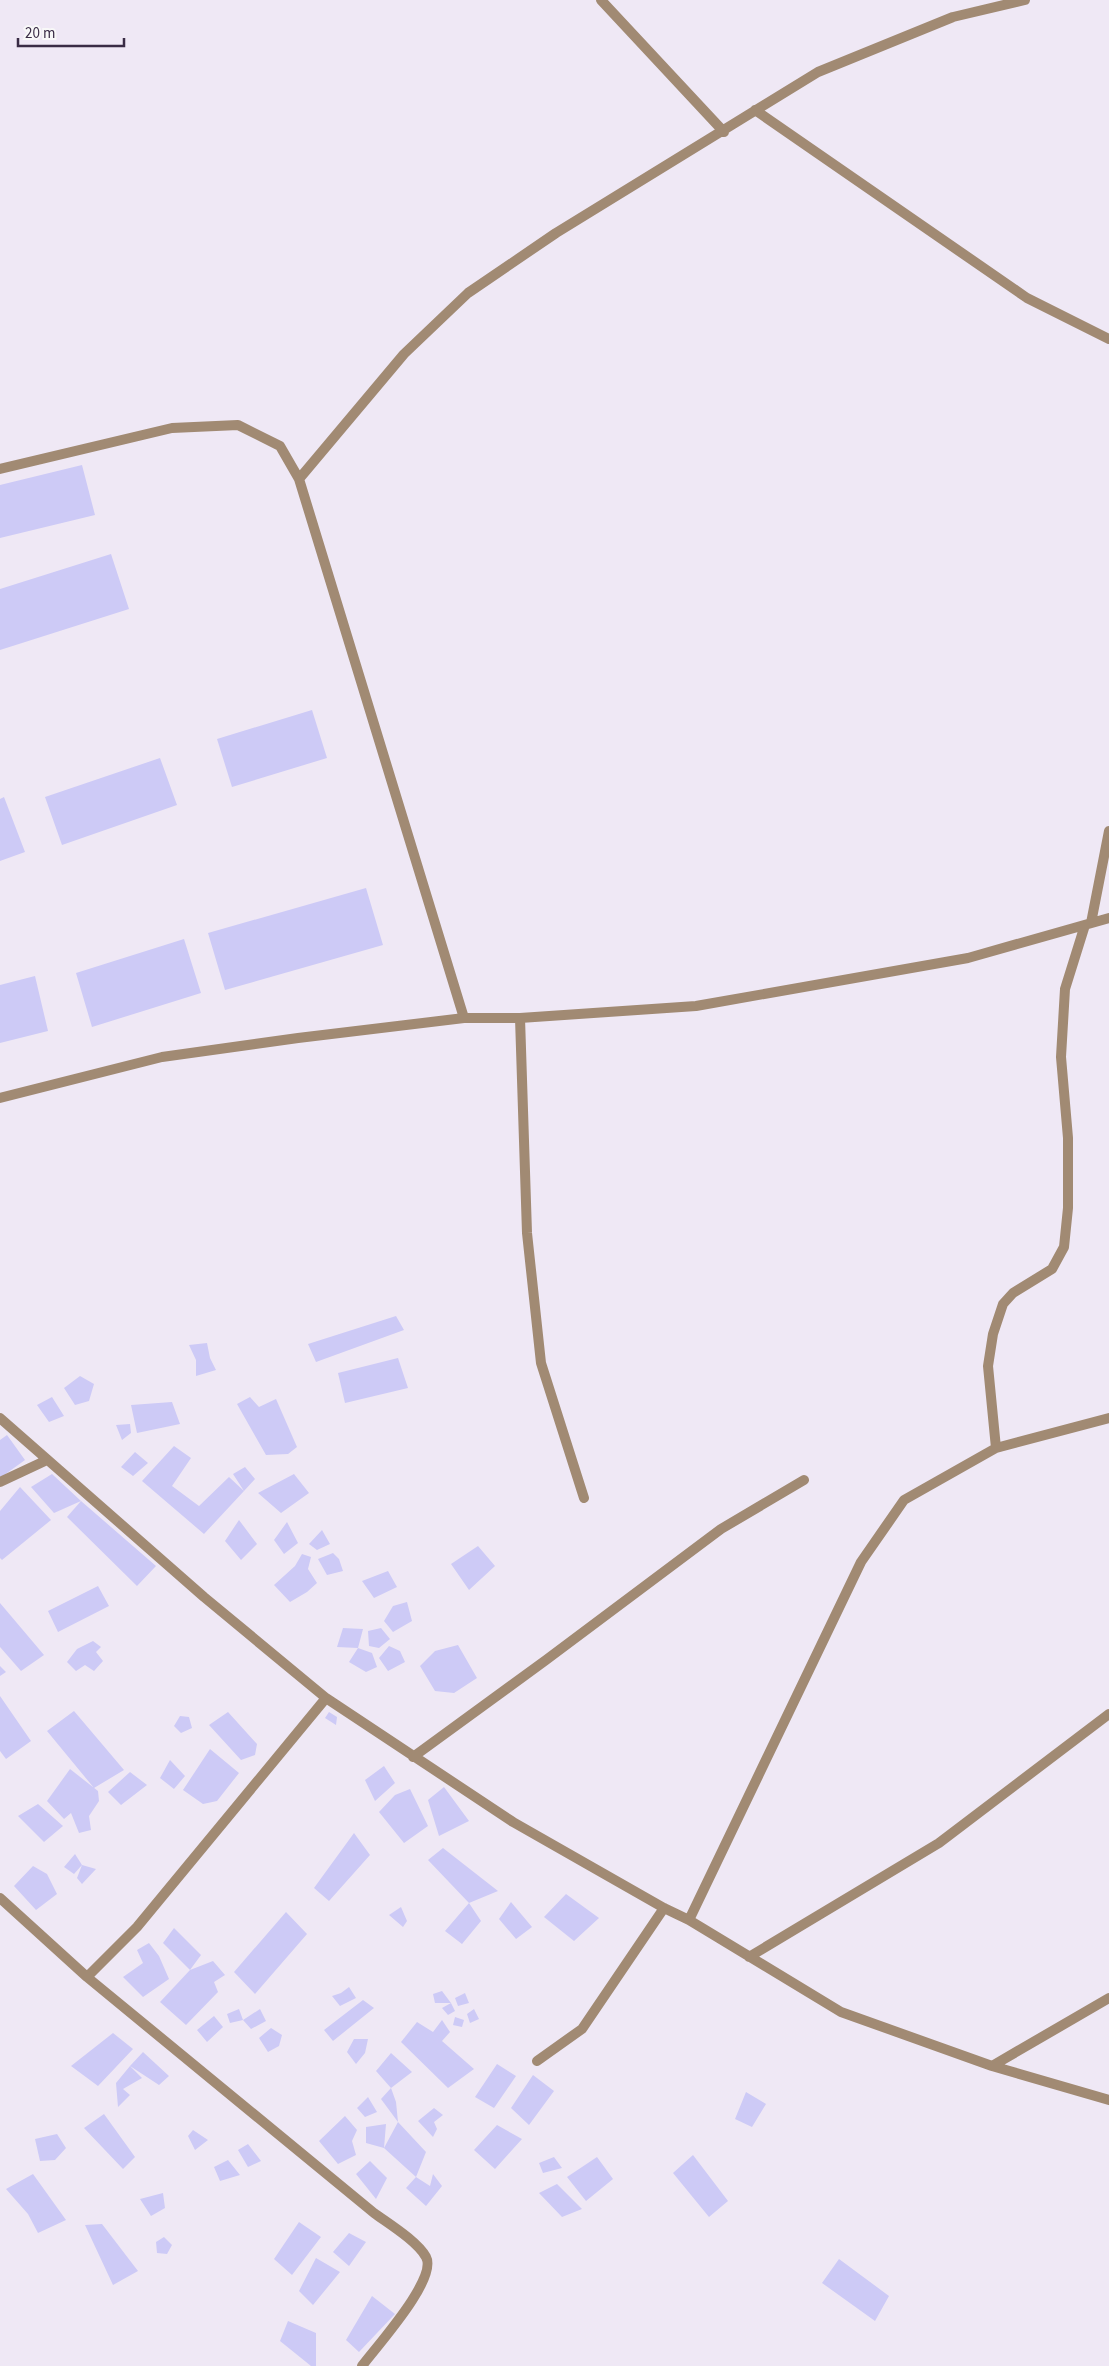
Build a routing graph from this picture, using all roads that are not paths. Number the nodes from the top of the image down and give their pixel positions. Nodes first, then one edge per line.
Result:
1 (601, 0) edge
2 (1025, 0) edge
3 (755, 110) junction
4 (724, 132) junction
5 (1109, 340) edge
6 (0, 469) edge
7 (299, 479) junction
8 (1109, 831) edge
9 (1109, 918) edge
10 (1088, 924) junction
11 (464, 1018) junction
12 (520, 1018) junction
13 (0, 1098) edge
14 (0, 1418) edge
15 (1109, 1418) edge
16 (996, 1448) junction
17 (47, 1460) junction
18 (804, 1480) dead end
19 (0, 1482) edge
20 (584, 1498) dead end
21 (326, 1698) junction
22 (1109, 1714) edge
23 (413, 1757) junction
24 (0, 1898) edge
25 (664, 1908) junction
26 (689, 1920) junction
27 (749, 1957) junction
28 (87, 1977) junction
29 (1109, 1998) edge
30 (537, 2061) dead end
31 (992, 2066) junction
32 (1109, 2100) edge
33 (362, 2366) edge

1 - 4 street
2 - 3 street
3 - 4 street
3 - 5 street
4 - 7 street
6 - 7 street
7 - 11 street
8 - 10 street
9 - 10 street
10 - 12 street
10 - 16 street
11 - 12 street
11 - 13 street
12 - 20 street
14 - 17 street
15 - 16 street
16 - 26 street
17 - 19 street
17 - 21 street
18 - 23 street
21 - 23 street
21 - 28 street
22 - 27 street
23 - 25 street
24 - 28 street
25 - 26 street
25 - 30 street
26 - 27 street
27 - 31 street
28 - 33 street
29 - 31 street
31 - 32 street

